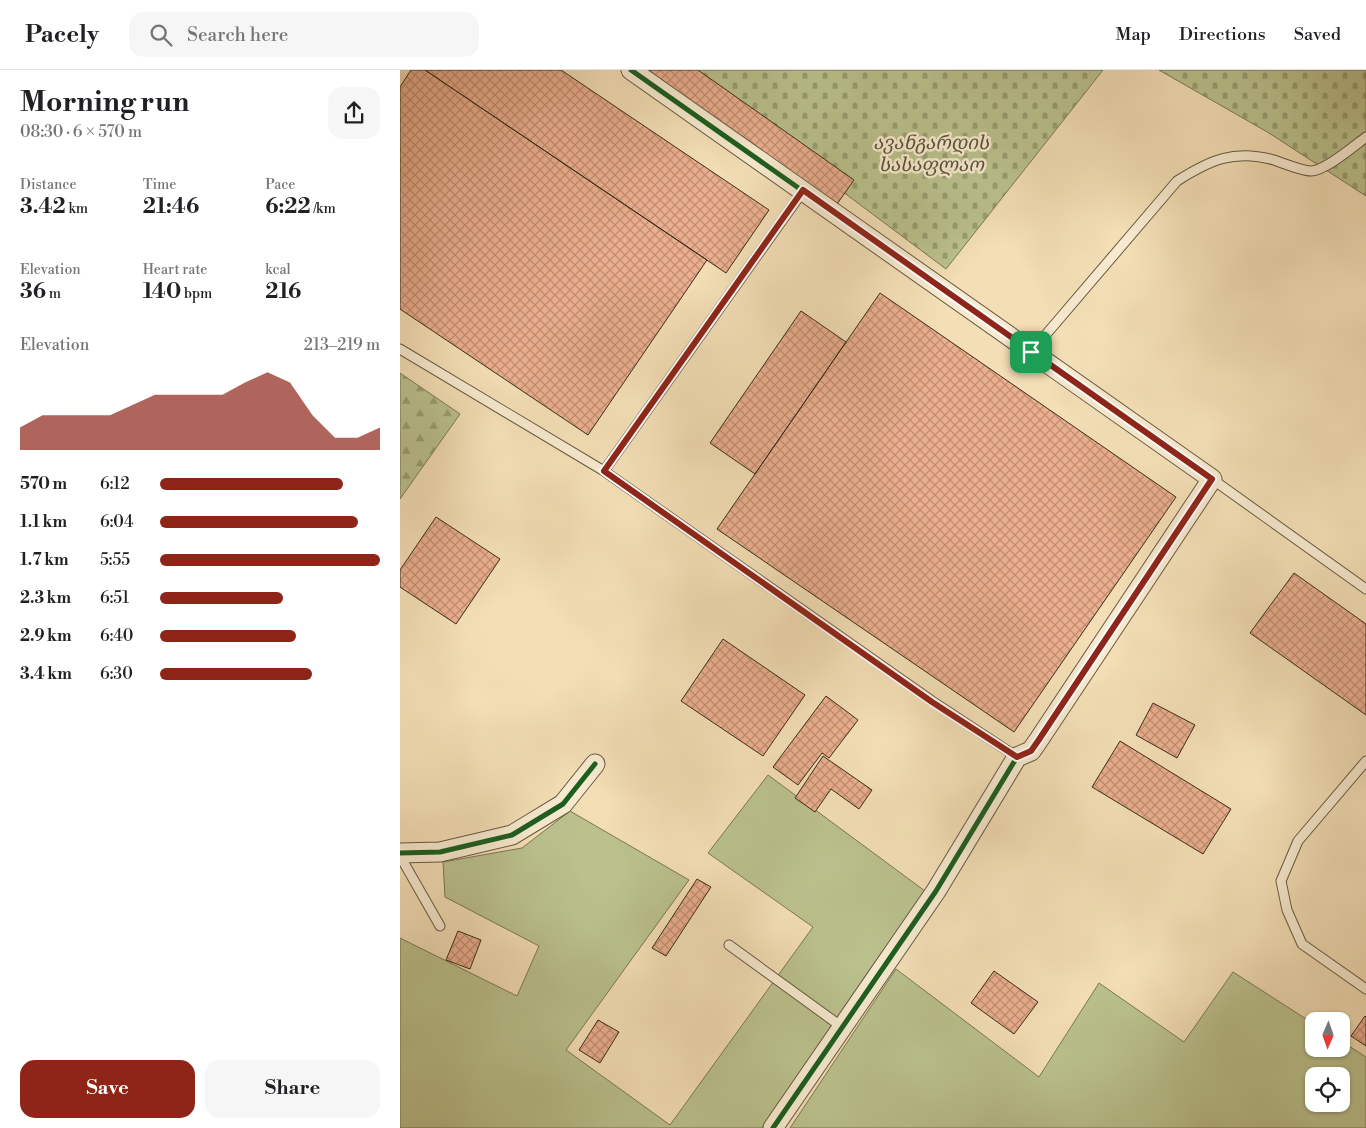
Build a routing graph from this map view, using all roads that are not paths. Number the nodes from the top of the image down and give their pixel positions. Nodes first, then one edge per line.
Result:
1 (631, 70) edge
2 (1366, 137) edge
3 (803, 190) junction
4 (400, 349) edge
5 (1031, 352) junction
6 (604, 471) junction
7 (1212, 479) junction
8 (1366, 589) edge
9 (1017, 757) junction
10 (1366, 761) edge
11 (594, 764) dead end
12 (400, 854) edge
13 (440, 926) dead end
14 (729, 945) dead end
15 (1366, 989) edge
16 (842, 1027) junction
17 (773, 1128) edge

1 - 3 street
2 - 5 lane
3 - 5 street
3 - 6 lane
4 - 6 lane
5 - 7 street
6 - 9 lane
7 - 8 lane
7 - 9 street
9 - 16 street
10 - 15 lane
11 - 12 street
12 - 13 lane
14 - 16 lane
16 - 17 street

